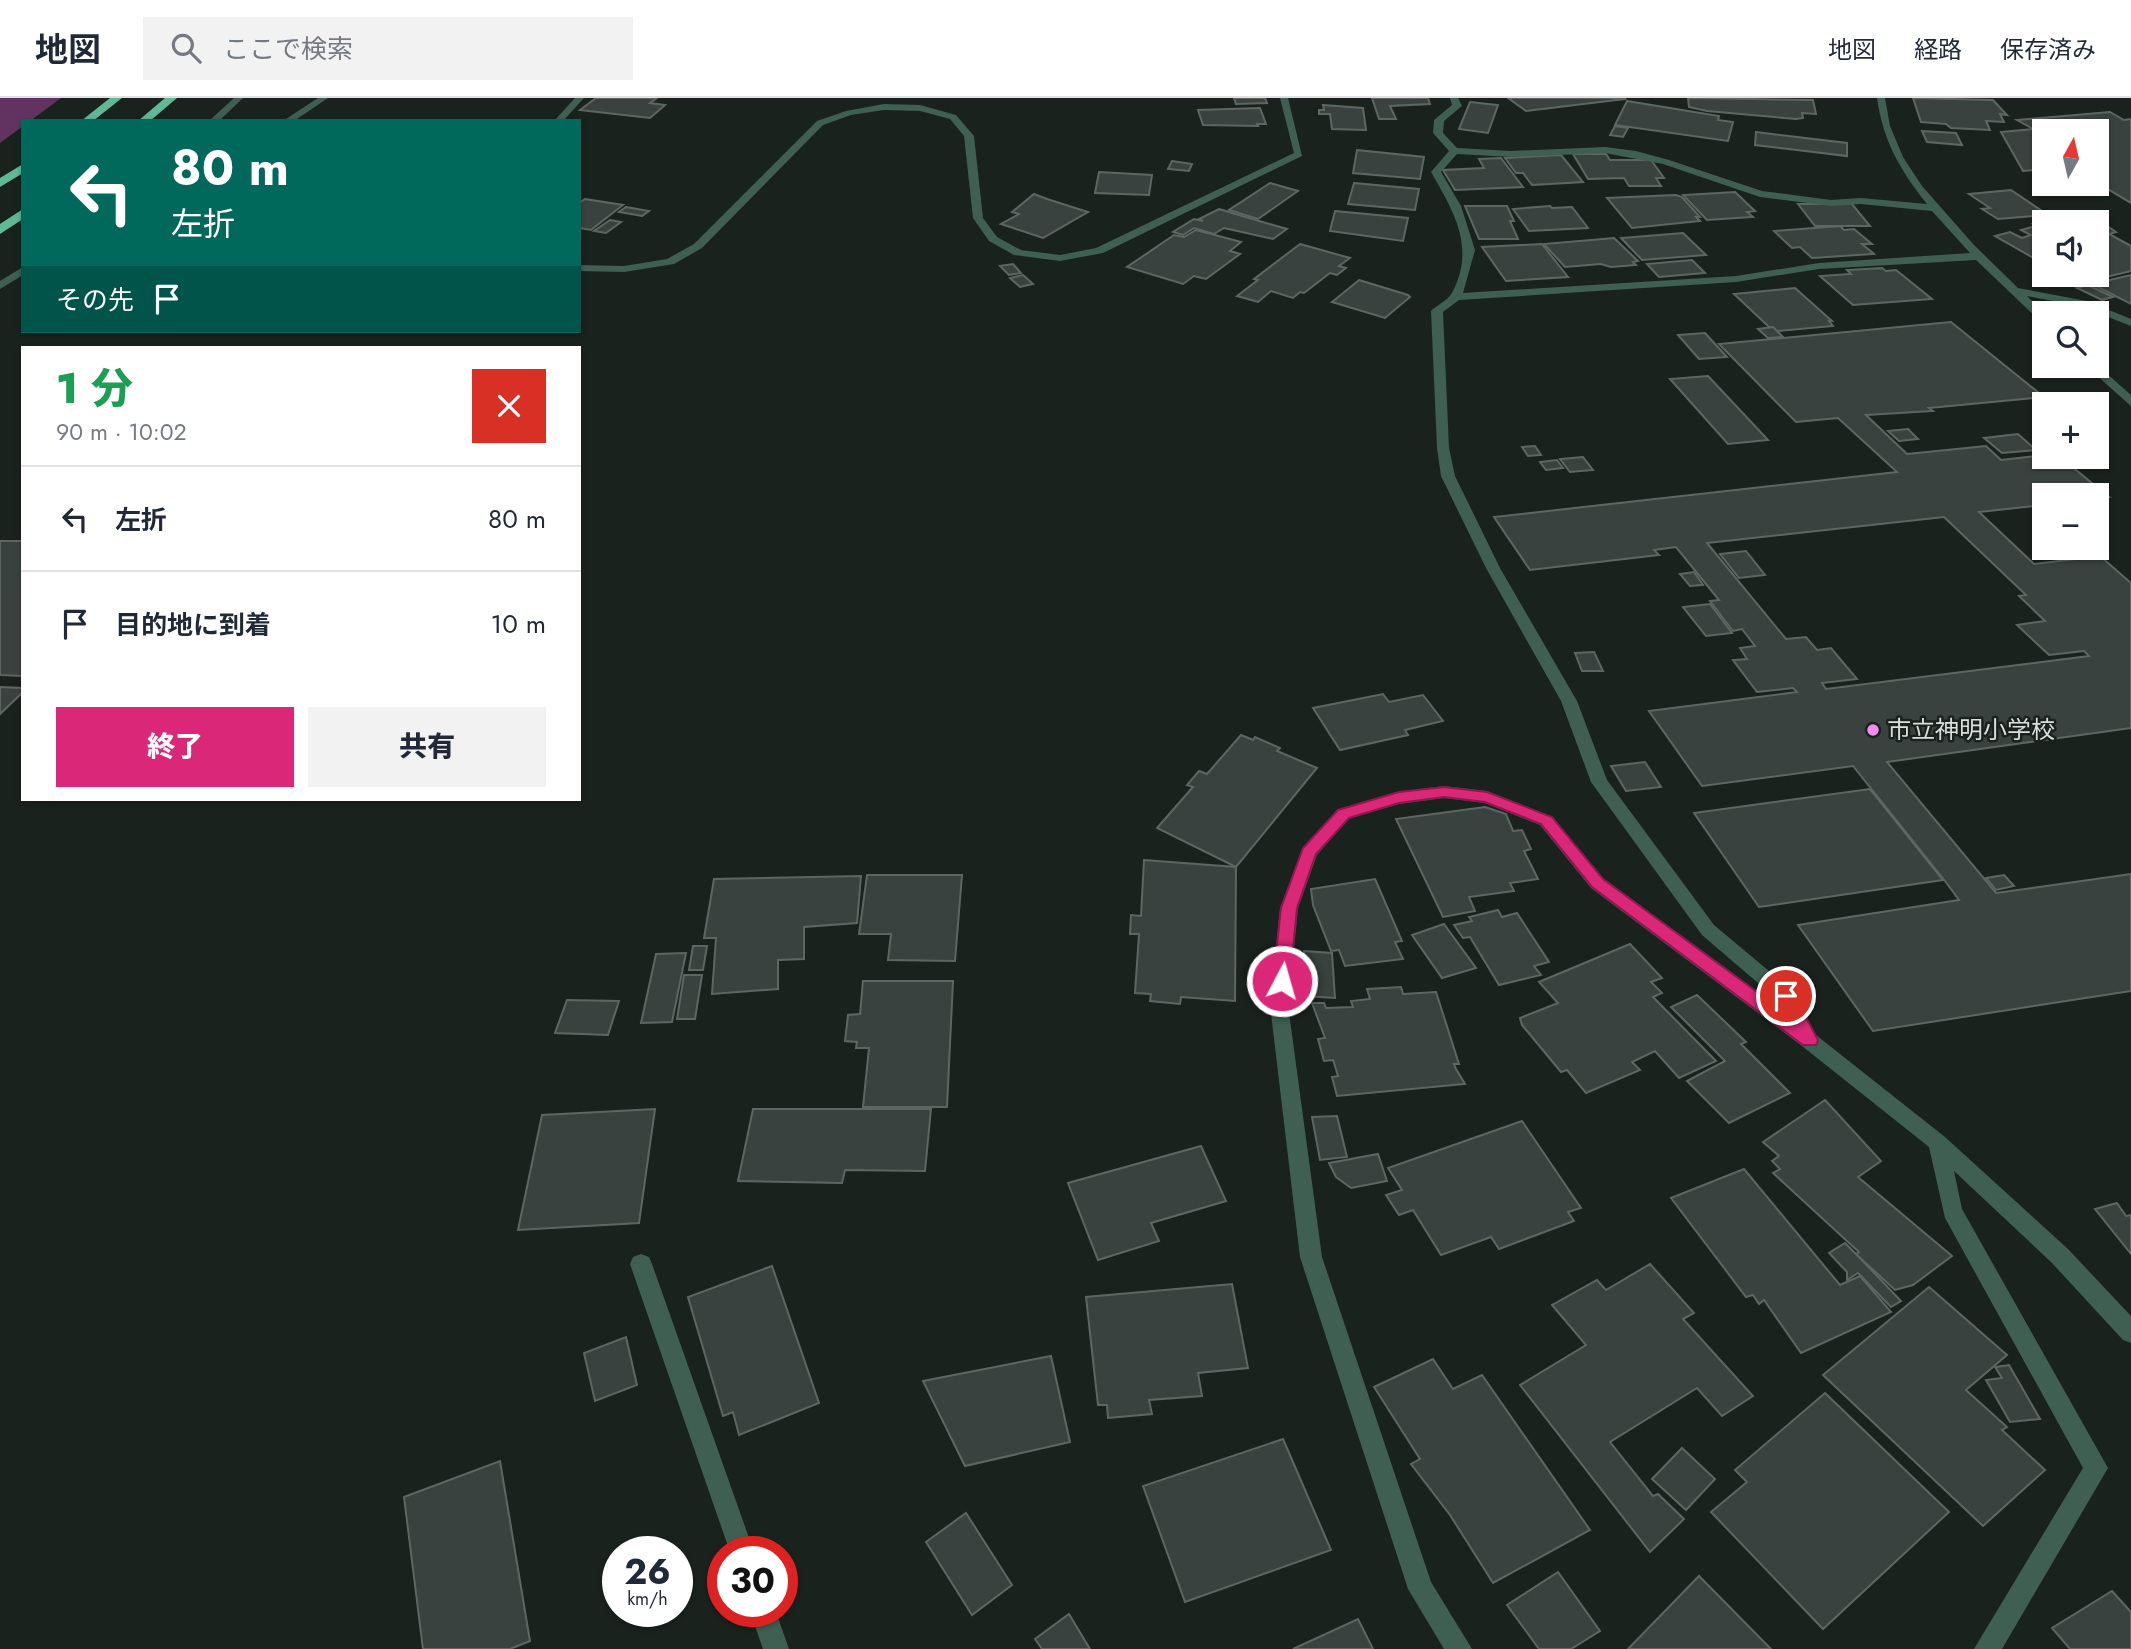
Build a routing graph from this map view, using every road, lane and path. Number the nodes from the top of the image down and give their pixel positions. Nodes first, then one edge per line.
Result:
1 (117, 98) edge
2 (172, 98) edge
3 (239, 98) edge
4 (324, 98) edge
5 (580, 98) edge
6 (1284, 98) edge
7 (1454, 98) edge
8 (1881, 98) edge
9 (89, 119) edge
10 (146, 119) edge
11 (214, 119) edge
12 (290, 119) edge
13 (560, 119) edge
14 (1454, 150) junction
15 (21, 168) edge
16 (0, 183) edge
17 (1934, 208) junction
18 (21, 214) edge
19 (0, 230) edge
20 (1981, 256) junction
21 (581, 268) edge
22 (21, 271) edge
23 (0, 286) edge
24 (2015, 291) junction
25 (1455, 297) junction
26 (2032, 307) edge
27 (2131, 323) edge
28 (2105, 378) edge
29 (2131, 402) edge
30 (1809, 1040) junction
31 (1938, 1143) junction
32 (640, 1264) dead end
33 (2131, 1332) edge
34 (736, 1536) edge
35 (768, 1627) edge
36 (776, 1649) edge
37 (1459, 1649) edge
38 (1987, 1649) edge

1 - 9 highway
2 - 10 highway
3 - 11 street
4 - 12 street
5 - 13 street
6 - 21 street
7 - 14 street
8 - 17 street
14 - 17 street
14 - 25 street
15 - 16 highway
17 - 20 street
18 - 19 highway
20 - 24 street
20 - 25 street
22 - 23 street
24 - 26 street
24 - 27 street
25 - 30 street
28 - 29 street
30 - 31 street
30 - 37 street
31 - 33 street
31 - 38 street
32 - 34 street
35 - 36 street

